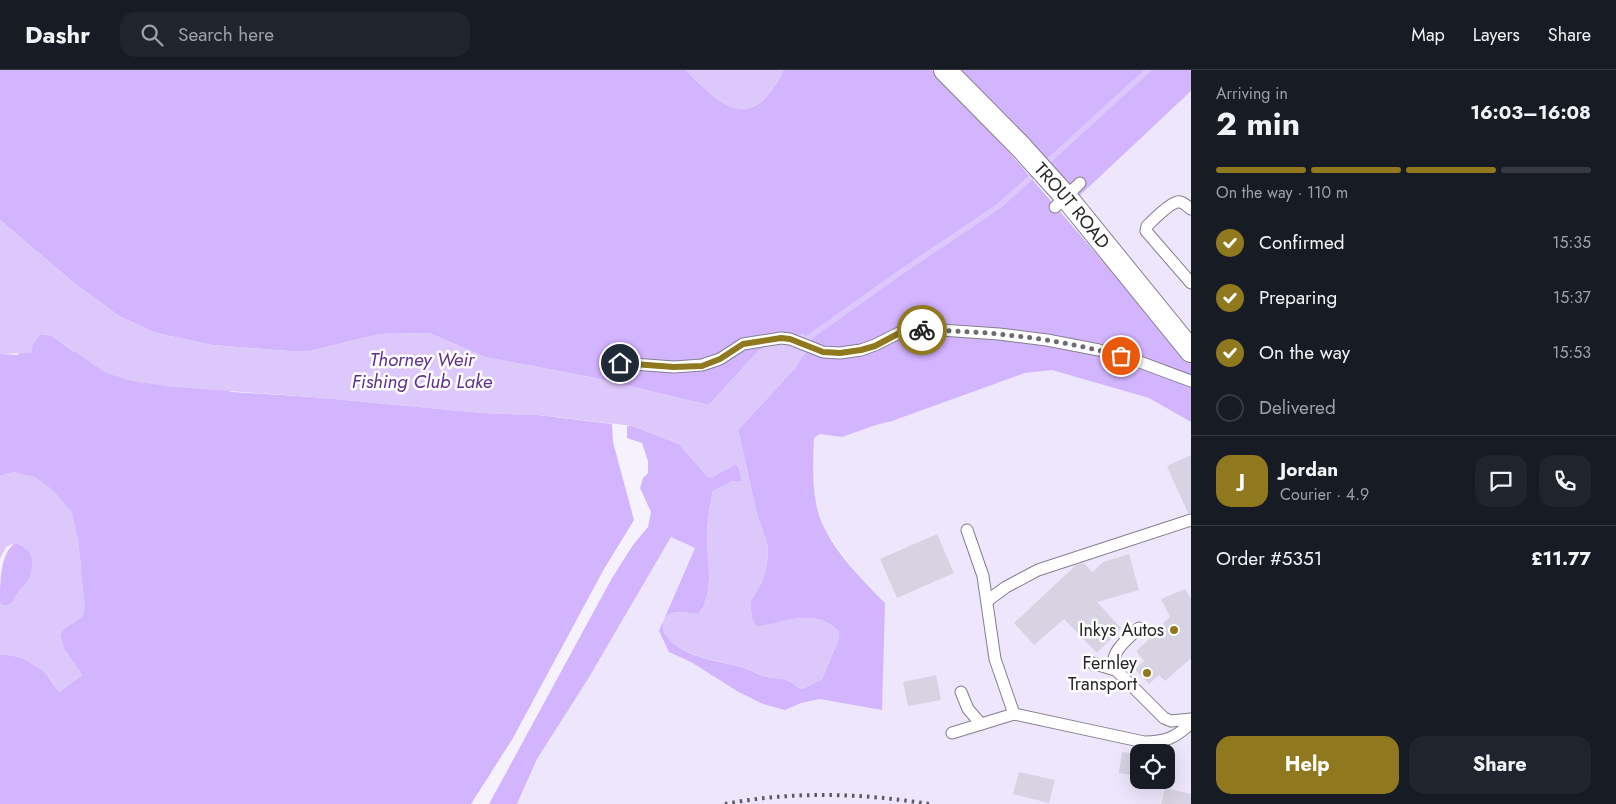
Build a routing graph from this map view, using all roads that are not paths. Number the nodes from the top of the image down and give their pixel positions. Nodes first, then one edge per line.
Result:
1 (944, 70) edge
2 (1191, 209) edge
3 (1191, 283) edge
4 (923, 316) dead end
5 (905, 330) junction
6 (1191, 351) edge
7 (620, 363) dead end
8 (1191, 381) edge
9 (1191, 520) edge
10 (967, 530) dead end
11 (987, 600) junction
12 (1139, 628) dead end
13 (1092, 663) dead end
14 (1115, 670) junction
15 (961, 692) dead end
16 (1014, 714) junction
17 (1191, 719) edge
18 (1191, 723) edge
19 (981, 724) junction
20 (952, 733) dead end

1 - 6 street, TROUT ROAD
2 - 3 lane
4 - 5 lane
5 - 7 lane
5 - 8 lane
9 - 11 lane
10 - 11 lane
11 - 16 lane
12 - 14 lane
13 - 14 lane
14 - 17 lane
15 - 19 lane
16 - 18 lane
16 - 19 lane
19 - 20 lane

